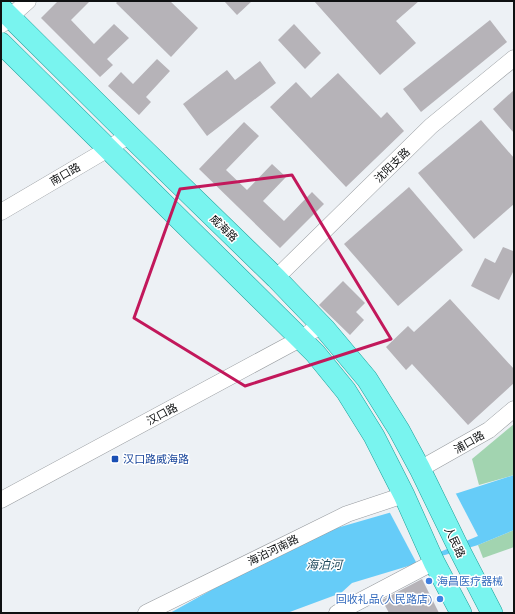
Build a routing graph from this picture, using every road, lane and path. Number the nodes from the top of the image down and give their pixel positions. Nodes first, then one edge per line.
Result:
1 (28, 1) edge
2 (4, 17) edge
3 (1, 43) edge
4 (514, 58) edge
5 (129, 135) junction
6 (108, 149) junction
7 (1, 212) edge
8 (276, 278) junction
9 (322, 325) junction
10 (300, 339) junction
11 (514, 409) edge
12 (420, 469) junction
13 (404, 495) junction
14 (1, 500) edge
15 (434, 562) junction
16 (146, 613) edge
17 (337, 613) edge
18 (461, 613) edge
19 (492, 613) edge

1 - 2 street
2 - 5 main road, 威海路
3 - 6 main road
4 - 8 street, 沈阳支路
5 - 6 street, 南口路
5 - 8 main road, 威海路
6 - 7 street, 南口路
6 - 10 main road
8 - 9 main road, 威海路
9 - 10 street, 汉口路
9 - 12 main road, 威海路
10 - 13 main road
10 - 14 street, 汉口路
11 - 12 street, 浦口路
12 - 19 main road, 人民路
13 - 15 main road
13 - 16 street, 海泊河南路
15 - 17 street
15 - 18 main road

